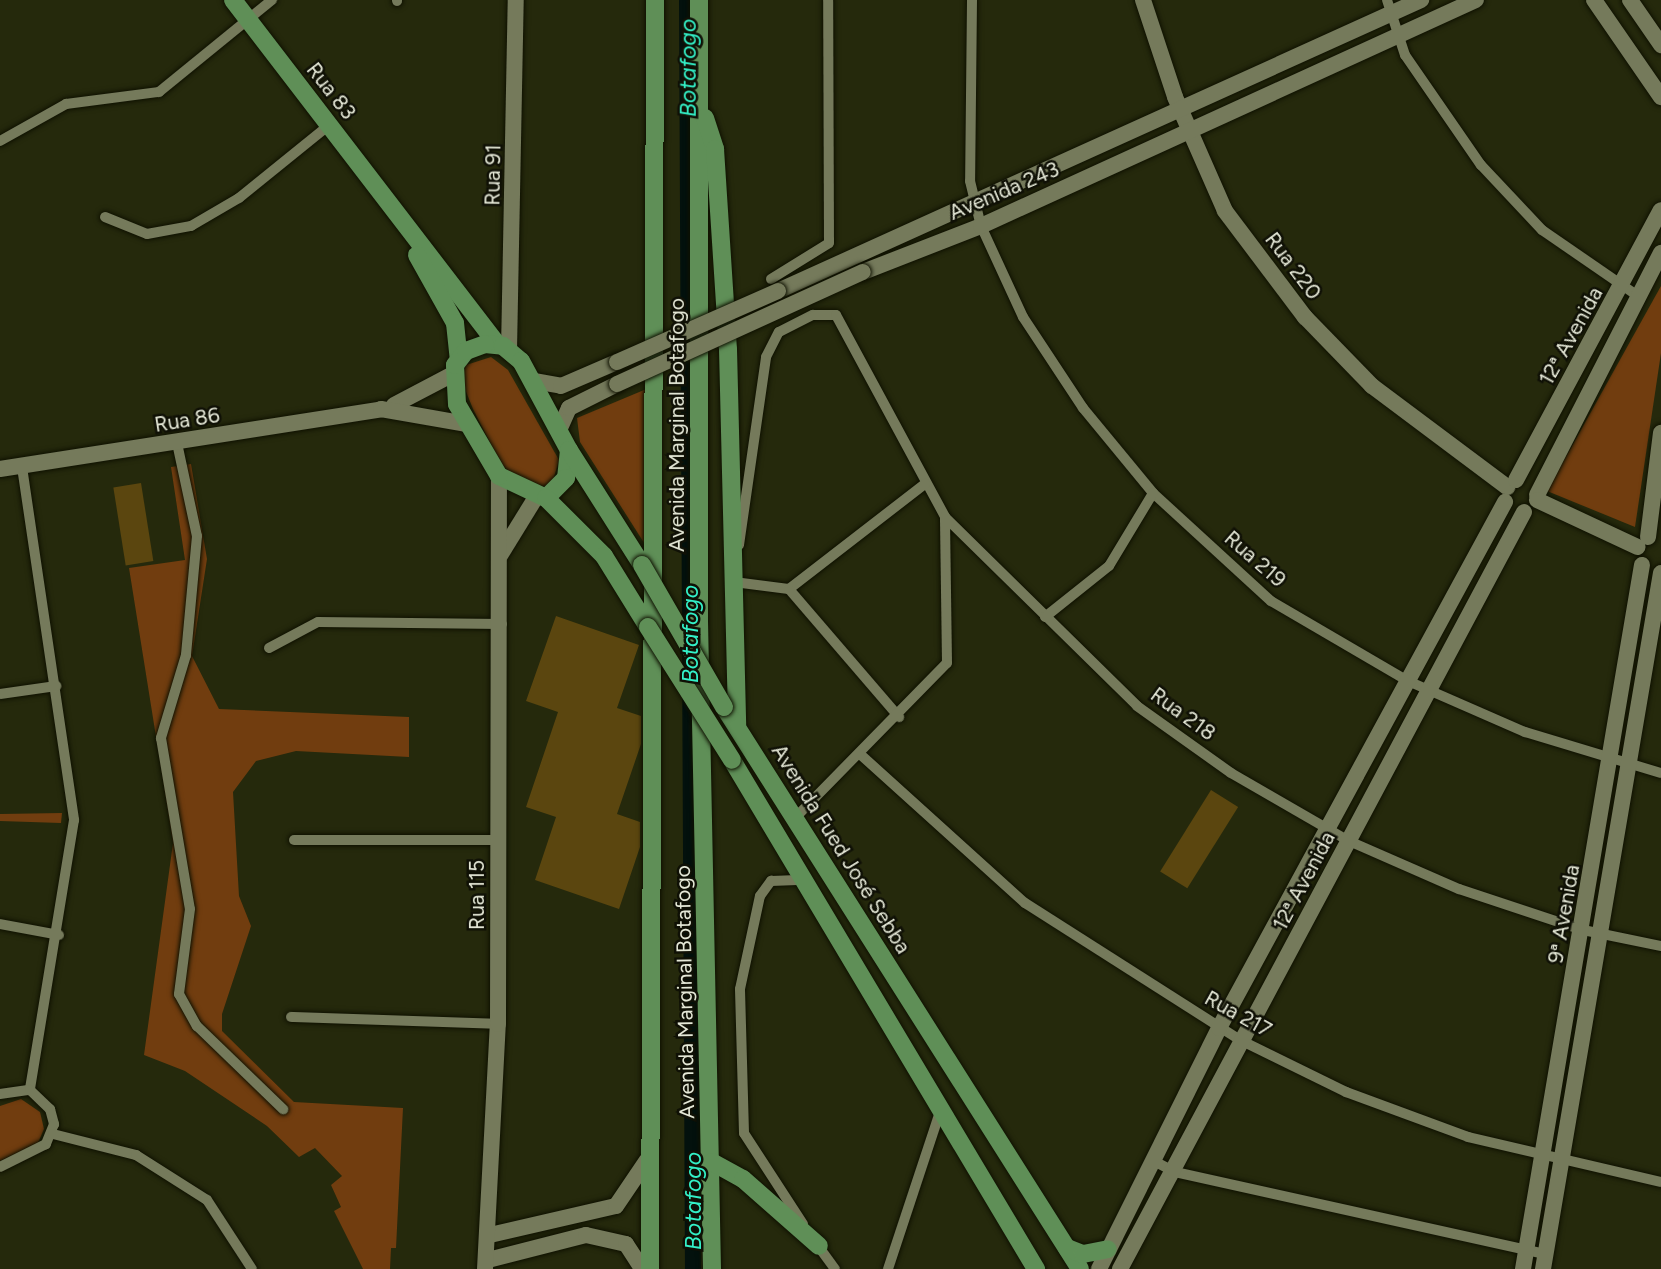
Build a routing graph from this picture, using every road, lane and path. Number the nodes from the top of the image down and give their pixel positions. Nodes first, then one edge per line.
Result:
1 (233, 0) edge
2 (272, 0) edge
3 (516, 0) edge
4 (655, 0) edge
5 (699, 0) edge
6 (828, 0) edge
7 (972, 0) edge
8 (1143, 0) edge
9 (1421, 0) edge
10 (1476, 0) edge
11 (1594, 0) edge
12 (1630, 0) edge
13 (1390, 7) edge
14 (247, 19) junction
15 (1398, 35) junction
16 (1661, 45) edge
17 (1661, 97) edge
18 (699, 98) junction
19 (1181, 112) junction
20 (329, 125) junction
21 (1189, 132) junction
22 (1, 141) edge
23 (972, 200) junction
24 (392, 209) junction
25 (1661, 210) edge
26 (105, 217) dead end
27 (981, 226) junction
28 (1661, 253) edge
29 (774, 285) junction
30 (1622, 286) junction
31 (1638, 296) junction
32 (503, 347) junction
33 (456, 366) junction
34 (534, 381) junction
35 (381, 410) junction
36 (466, 424) junction
37 (560, 428) junction
38 (1661, 433) edge
39 (177, 443) junction
40 (569, 450) junction
41 (22, 467) junction
42 (0, 469) edge
43 (499, 477) junction
44 (925, 484) junction
45 (1509, 490) junction
46 (1153, 493) junction
47 (541, 497) junction
48 (1537, 497) junction
49 (1524, 512) junction
50 (945, 517) junction
51 (1649, 541) edge
52 (501, 554) junction
53 (1643, 565) junction
54 (1661, 571) edge
55 (733, 586) junction
56 (789, 589) junction
57 (1045, 617) junction
58 (502, 624) junction
59 (269, 648) dead end
60 (1408, 681) junction
61 (56, 686) junction
62 (1428, 691) junction
63 (0, 694) edge
64 (899, 717) junction
65 (737, 727) junction
66 (861, 755) junction
67 (1610, 762) junction
68 (736, 765) junction
69 (1628, 767) junction
70 (1661, 774) edge
71 (795, 818) junction
72 (1329, 832) junction
73 (294, 840) dead end
74 (499, 840) junction
75 (1349, 841) junction
76 (807, 880) junction
77 (0, 924) edge
78 (1583, 930) junction
79 (1603, 934) junction
80 (59, 935) junction
81 (1661, 946) edge
82 (291, 1017) dead end
83 (498, 1024) junction
84 (1219, 1028) junction
85 (1242, 1041) junction
86 (30, 1090) junction
87 (0, 1094) edge
88 (282, 1109) dead end
89 (939, 1115) junction
90 (53, 1134) junction
91 (1541, 1158) junction
92 (648, 1160) junction
93 (1154, 1161) junction
94 (712, 1162) junction
95 (1561, 1163) junction
96 (0, 1167) edge
97 (1175, 1172) junction
98 (1661, 1182) edge
99 (490, 1235) junction
100 (819, 1246) junction
101 (1067, 1248) junction
102 (1108, 1249) junction
103 (1526, 1250) junction
104 (1544, 1261) edge
105 (486, 1265) edge
106 (252, 1269) edge
107 (642, 1269) edge
108 (650, 1269) edge
109 (712, 1269) edge
110 (835, 1269) edge
111 (888, 1269) edge
112 (1036, 1269) edge
113 (1080, 1269) edge
114 (1099, 1269) edge
115 (1120, 1269) edge
116 (1523, 1269) edge

1 - 14 main road, Rua 83
2 - 14 street
3 - 32 street, Rua 91
4 - 92 main road, Avenida Marginal Botafogo
5 - 18 main road, Avenida Marginal Botafogo
6 - 29 street
7 - 23 street, Rua 219
8 - 19 street, Rua 220
9 - 13 street, Avenida 243
10 - 15 street, Avenida 243
11 - 17 street
12 - 16 street
13 - 15 street
13 - 19 street, Avenida 243
14 - 20 main road, Rua 83
14 - 22 street
15 - 21 street, Avenida 243
15 - 30 street
18 - 55 main road
18 - 94 main road, Avenida Marginal Botafogo
19 - 21 street, Rua 220
19 - 23 street, Avenida 243
20 - 24 main road, Rua 83
20 - 26 street
21 - 27 street, Avenida 243
21 - 45 street, Rua 220
23 - 27 street, Rua 219
23 - 29 street, Avenida 243
24 - 32 main road, Rua 83
24 - 33 main road, Rua 83
25 - 30 street, 12ª Avenida
27 - 37 street, Avenida 243, bridge
27 - 46 street, Rua 219
28 - 31 street, 12ª Avenida
29 - 34 street, Avenida 243, bridge
30 - 31 street
30 - 45 street, 12ª Avenida
31 - 48 street, 12ª Avenida
32 - 33 main road
32 - 34 main road, Rua 83
33 - 35 street, Rua 86
33 - 36 main road, Rua 83
34 - 37 main road, Avenida Fued José Sebba
35 - 36 street, Rua 86
35 - 39 street, Rua 86
36 - 43 main road, Rua 83
37 - 40 main road, Avenida Fued José Sebba
38 - 51 street
39 - 41 street, Rua 86
39 - 88 street
40 - 47 main road
40 - 65 main road, Avenida Fued José Sebba, bridge
41 - 42 street, Rua 86
41 - 61 street
43 - 47 main road
43 - 52 street, Rua 115
44 - 50 street, Rua 218
44 - 55 street, Rua 218
44 - 56 street
45 - 48 street
45 - 49 street
45 - 60 street, 12ª Avenida
46 - 57 street
46 - 60 street, Rua 219
47 - 52 street
47 - 68 main road, bridge
48 - 49 street, 12ª Avenida
48 - 51 street
49 - 62 street, 12ª Avenida
50 - 57 street, Rua 218
50 - 64 street
51 - 53 street
52 - 58 street, Rua 115
53 - 54 street
53 - 67 street, 9ª Avenida
54 - 69 street, 9ª Avenida
55 - 56 street
55 - 65 main road
56 - 64 street
57 - 72 street, Rua 218
58 - 59 street
58 - 74 street, Rua 115
60 - 62 street, Rua 219
60 - 72 street, 12ª Avenida
61 - 63 street
61 - 80 street
62 - 67 street, Rua 219
62 - 75 street, 12ª Avenida
64 - 66 street
65 - 71 main road, Avenida Fued José Sebba
66 - 71 street
66 - 84 street, Rua 217
67 - 69 street, Rua 219
67 - 78 street, 9ª Avenida
68 - 71 main road
68 - 76 main road
69 - 70 street, Rua 219
69 - 79 street, 9ª Avenida
71 - 101 main road, Avenida Fued José Sebba
72 - 75 street, Rua 218
72 - 84 street, 12ª Avenida
73 - 74 street
74 - 83 street, Rua 115
75 - 78 street, Rua 218
75 - 85 street, 12ª Avenida
76 - 89 main road
76 - 100 street
77 - 80 street
78 - 79 street, Rua 218
78 - 91 street, 9ª Avenida
79 - 81 street, Rua 218
79 - 95 street, 9ª Avenida
80 - 86 street
82 - 83 street
83 - 99 street, Rua 115
84 - 85 street, Rua 217
84 - 93 street, 12ª Avenida
85 - 91 street, Rua 217
85 - 97 street, 12ª Avenida
86 - 87 street
86 - 90 street
89 - 111 street
89 - 112 main road
90 - 96 street
90 - 106 street
91 - 95 street, Rua 217
91 - 103 street, 9ª Avenida
92 - 99 street
92 - 108 main road, Avenida Marginal Botafogo
93 - 97 street
93 - 102 street, 12ª Avenida
94 - 100 main road
94 - 109 main road, Avenida Marginal Botafogo
95 - 98 street, Rua 217
95 - 104 street, 9ª Avenida
97 - 103 street
97 - 115 street, 12ª Avenida
99 - 105 street, Rua 115
100 - 110 street
101 - 102 main road
101 - 113 main road, Avenida Fued José Sebba
102 - 114 street, 12ª Avenida
103 - 104 street
103 - 116 street, 9ª Avenida
105 - 107 street, Rua 115

